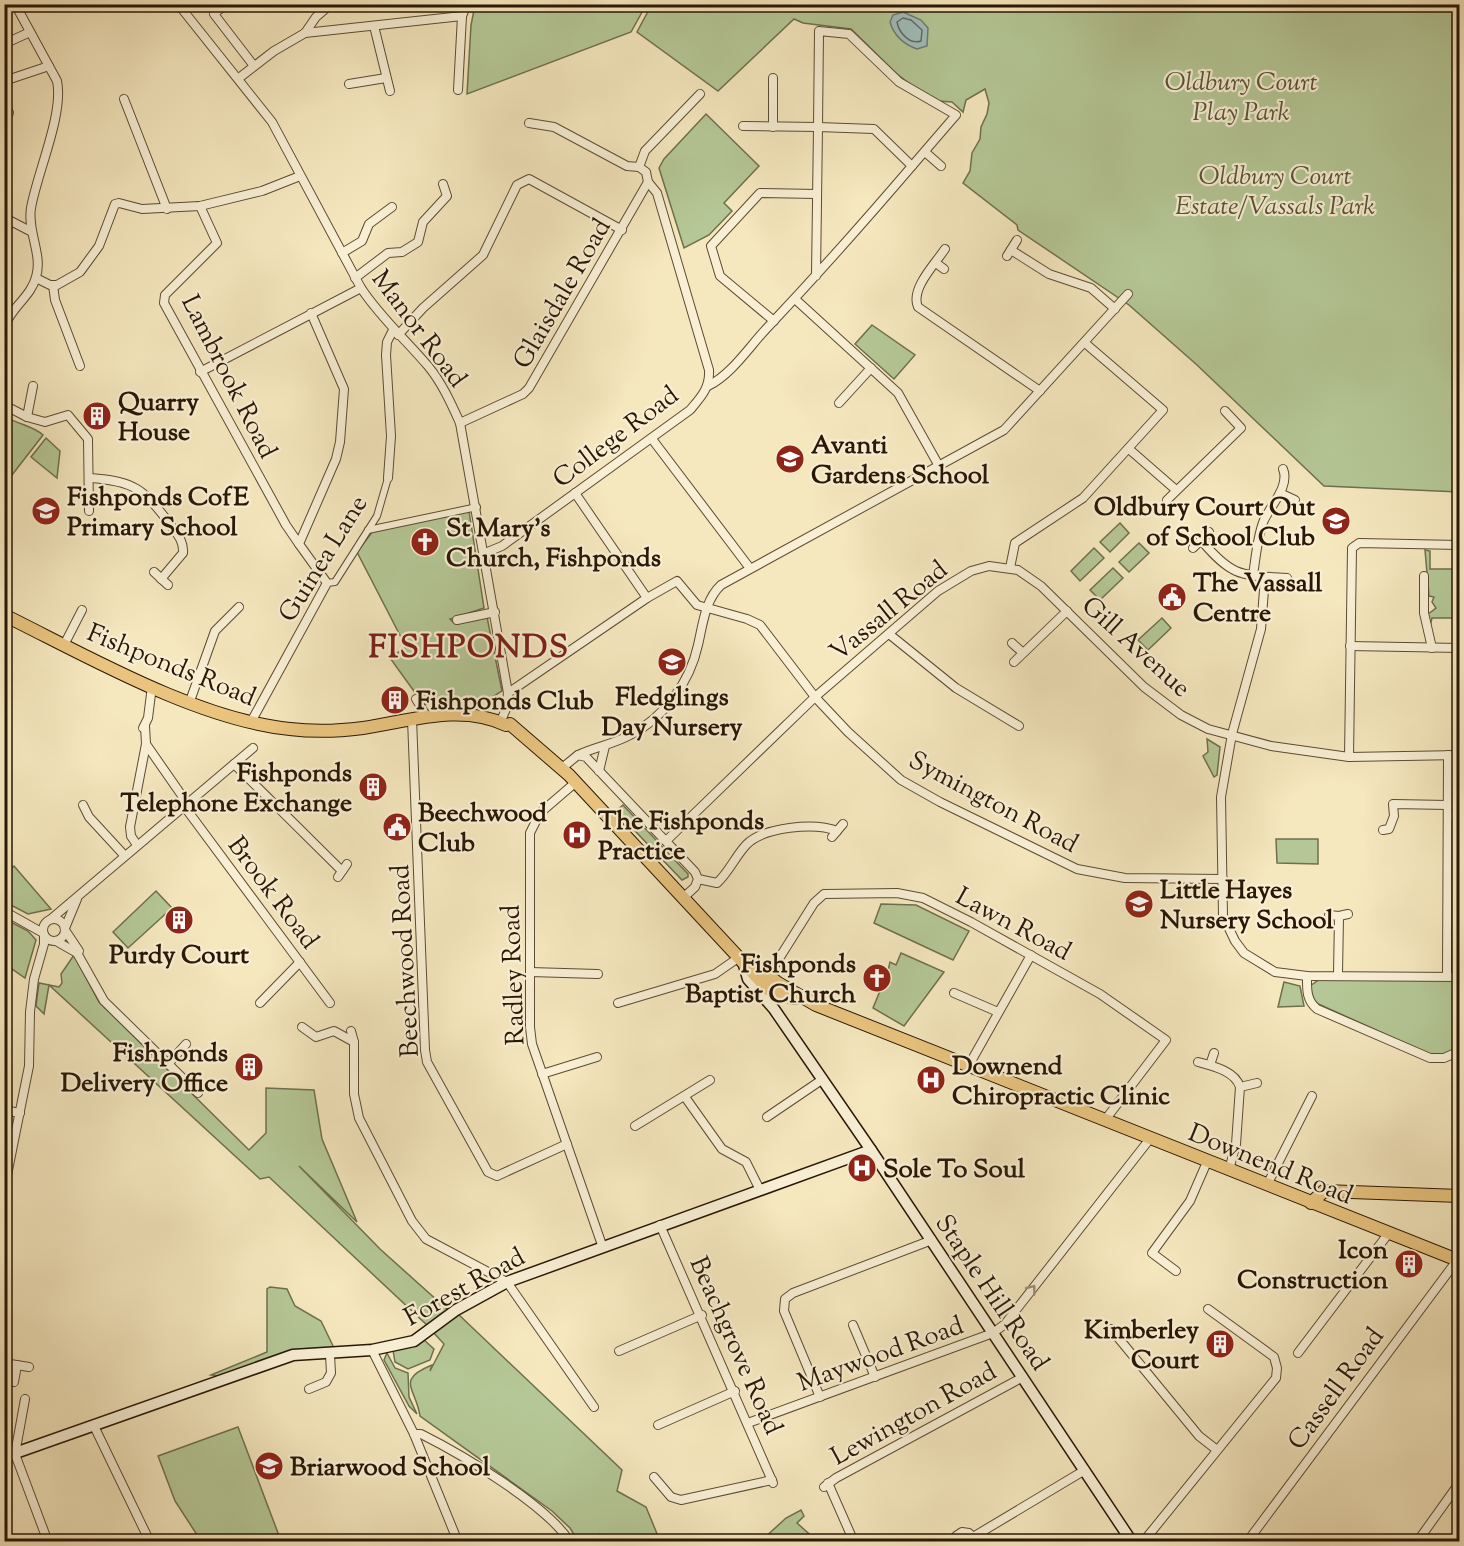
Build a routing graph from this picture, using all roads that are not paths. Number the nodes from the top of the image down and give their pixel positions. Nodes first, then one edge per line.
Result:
1 (15, 4) edge
2 (178, 4) edge
3 (226, 4) edge
4 (331, 4) edge
5 (467, 4) edge
6 (462, 16) junction
7 (374, 26) junction
8 (30, 32) junction
9 (305, 33) junction
10 (4, 44) edge
11 (49, 66) junction
12 (254, 66) junction
13 (239, 78) junction
14 (386, 78) junction
15 (773, 78) dead end
16 (4, 81) edge
17 (349, 84) dead end
18 (458, 90) dead end
19 (390, 91) dead end
20 (700, 94) dead end
21 (124, 99) dead end
22 (529, 123) dead end
23 (743, 126) dead end
24 (773, 127) junction
25 (818, 127) junction
26 (925, 152) junction
27 (912, 166) junction
28 (940, 166) dead end
29 (639, 167) junction
30 (300, 176) junction
31 (648, 182) junction
32 (443, 184) dead end
33 (816, 194) junction
34 (200, 206) junction
35 (392, 207) dead end
36 (167, 209) junction
37 (5, 218) edge
38 (622, 230) junction
39 (32, 232) junction
40 (1017, 240) dead end
41 (945, 249) dead end
42 (342, 254) junction
43 (936, 263) junction
44 (945, 269) dead end
45 (816, 276) junction
46 (36, 278) junction
47 (355, 278) junction
48 (53, 285) junction
49 (361, 288) junction
50 (1128, 294) dead end
51 (795, 298) junction
52 (1115, 309) junction
53 (311, 313) junction
54 (774, 321) junction
55 (4, 328) edge
56 (396, 332) junction
57 (1085, 343) junction
58 (80, 366) dead end
59 (871, 368) junction
60 (200, 372) junction
61 (33, 386) dead end
62 (708, 386) junction
63 (1041, 391) junction
64 (839, 403) dead end
65 (4, 405) edge
66 (1226, 411) dead end
67 (27, 417) junction
68 (460, 423) junction
69 (652, 439) junction
70 (1129, 449) junction
71 (939, 466) junction
72 (1282, 469) dead end
73 (90, 478) junction
74 (388, 478) joint
75 (1176, 490) junction
76 (575, 493) junction
77 (1280, 493) junction
78 (1167, 500) dead end
79 (1295, 500) dead end
80 (477, 507) junction
81 (89, 511) dead end
82 (368, 530) junction
83 (1209, 532) dead end
84 (1201, 540) junction
85 (299, 544) junction
86 (1460, 544) edge
87 (1193, 548) dead end
88 (485, 553) junction
89 (749, 567) junction
90 (1010, 568) junction
91 (154, 572) dead end
92 (1253, 575) junction
93 (1424, 576) dead end
94 (1265, 577) junction
95 (1287, 578) dead end
96 (161, 579) junction
97 (327, 583) junction
98 (168, 585) dead end
99 (647, 598) junction
100 (239, 607) dead end
101 (707, 608) junction
102 (82, 610) dead end
103 (1066, 611) junction
104 (495, 612) junction
105 (4, 615) edge
106 (457, 620) dead end
107 (889, 634) junction
108 (1012, 643) dead end
109 (64, 645) junction
110 (1350, 646) junction
111 (1432, 648) junction
112 (1460, 648) edge
113 (1023, 653) junction
114 (1014, 662) dead end
115 (152, 686) junction
116 (508, 693) junction
117 (815, 697) junction
118 (416, 699) dead end
119 (190, 702) junction
120 (427, 717) junction
121 (412, 719) junction
122 (251, 722) junction
123 (503, 724) junction
124 (1019, 726) dead end
125 (1232, 734) junction
126 (146, 744) junction
127 (605, 746) junction
128 (253, 747) dead end
129 (578, 755) junction
130 (1448, 755) junction
131 (1460, 755) edge
132 (1349, 757) junction
133 (234, 764) junction
134 (562, 768) junction
135 (599, 771) junction
136 (576, 782) junction
137 (83, 805) dead end
138 (186, 805) junction
139 (1448, 805) junction
140 (1448, 815) junction
141 (1460, 815) edge
142 (843, 824) dead end
143 (1383, 830) dead end
144 (666, 841) junction
145 (137, 844) junction
146 (124, 855) junction
147 (347, 864) dead end
148 (698, 879) junction
149 (1223, 879) junction
150 (79, 895) junction
151 (683, 898) junction
152 (4, 911) edge
153 (1348, 914) dead end
154 (1329, 915) dead end
155 (1339, 916) junction
156 (15, 917) junction
157 (48, 921) junction
158 (65, 929) junction
159 (43, 934) junction
160 (56, 941) junction
161 (1031, 955) junction
162 (38, 961) junction
163 (741, 961) junction
164 (300, 962) junction
165 (530, 972) junction
166 (598, 974) dead end
167 (1338, 974) junction
168 (90, 975) junction
169 (768, 976) junction
170 (1307, 976) junction
171 (1447, 976) junction
172 (1460, 977) edge
173 (768, 989) junction
174 (954, 993) dead end
175 (799, 997) junction
176 (618, 1002) dead end
177 (260, 1003) dead end
178 (330, 1003) dead end
179 (774, 1009) junction
180 (998, 1012) junction
181 (302, 1027) dead end
182 (351, 1031) dead end
183 (354, 1042) junction
184 (186, 1044) dead end
185 (1460, 1051) edge
186 (1214, 1053) dead end
187 (597, 1057) dead end
188 (1198, 1062) dead end
189 (168, 1064) junction
190 (969, 1065) junction
191 (1210, 1065) junction
192 (542, 1074) junction
193 (823, 1079) junction
194 (710, 1080) dead end
195 (1257, 1083) dead end
196 (1240, 1087) junction
197 (198, 1093) dead end
198 (1312, 1096) dead end
199 (685, 1097) junction
200 (4, 1110) edge
201 (20, 1113) junction
202 (767, 1117) dead end
203 (1105, 1120) junction
204 (635, 1126) dead end
205 (1149, 1140) junction
206 (567, 1144) junction
207 (871, 1150) junction
208 (1207, 1161) junction
209 (1229, 1170) junction
210 (1267, 1185) junction
211 (4, 1190) edge
212 (760, 1190) junction
213 (1460, 1196) edge
214 (1311, 1203) junction
215 (660, 1225) junction
216 (1388, 1234) junction
217 (932, 1240) junction
218 (602, 1245) junction
219 (1459, 1260) edge
220 (1176, 1271) dead end
221 (507, 1281) junction
222 (1208, 1309) dead end
223 (702, 1315) junction
224 (853, 1325) dead end
225 (1111, 1329) dead end
226 (993, 1333) junction
227 (372, 1350) junction
228 (619, 1351) dead end
229 (1298, 1353) dead end
230 (330, 1354) junction
231 (4, 1363) edge
232 (17, 1365) junction
233 (29, 1367) dead end
234 (874, 1377) junction
235 (1023, 1377) junction
236 (14, 1382) dead end
237 (309, 1389) dead end
238 (735, 1391) junction
239 (820, 1397) junction
240 (25, 1399) dead end
241 (594, 1407) dead end
242 (748, 1423) junction
243 (658, 1425) dead end
244 (94, 1426) junction
245 (414, 1434) junction
246 (1217, 1450) junction
247 (10, 1456) edge
248 (1085, 1470) junction
249 (654, 1477) dead end
250 (1460, 1482) edge
251 (973, 1539) edge
252 (48, 1542) edge
253 (150, 1542) edge
254 (458, 1542) edge
255 (570, 1542) edge
256 (854, 1542) edge
257 (956, 1542) edge
258 (1132, 1542) edge
259 (1143, 1542) edge
260 (1247, 1542) edge
261 (1418, 1542) edge

1 - 8 street
2 - 13 street, Manor Road
3 - 12 street
4 - 9 street
5 - 6 street
6 - 7 street
6 - 18 street
7 - 9 street
7 - 14 street
8 - 10 street
8 - 11 street
9 - 12 street
11 - 16 street
11 - 39 street
12 - 13 street
13 - 30 street, Manor Road
14 - 17 street
14 - 19 street
15 - 24 street
20 - 29 street
21 - 36 street
22 - 29 street
23 - 24 street
24 - 25 street
25 - 26 street
25 - 27 street
25 - 33 street
26 - 27 street
26 - 28 street
27 - 45 street
29 - 31 street, College Road
30 - 34 street
30 - 42 street, Manor Road
31 - 38 street, Glaisdale Road
31 - 62 street, College Road
32 - 47 street
33 - 45 street
33 - 54 street
34 - 36 street
34 - 60 street, Lambrook Road
35 - 42 street
36 - 48 street
37 - 39 street
38 - 56 street
38 - 68 street, Glaisdale Road
39 - 46 street
40 - 52 street
41 - 43 street
42 - 47 street, Manor Road
43 - 44 street
43 - 63 street
45 - 51 street
46 - 48 street
46 - 55 street
47 - 49 street, Manor Road
48 - 58 street
49 - 53 street
49 - 56 street, Manor Road
50 - 52 street
51 - 54 street
51 - 59 street
52 - 57 street
53 - 60 street
53 - 85 street
54 - 62 street
56 - 68 street, Manor Road
56 - 74 street
57 - 63 street
57 - 70 street
59 - 64 street
59 - 71 street
60 - 85 street, Lambrook Road
61 - 67 street
62 - 69 street, College Road
63 - 71 street
65 - 67 street
66 - 75 street
67 - 73 street
68 - 80 street, Manor Road
69 - 76 street, College Road
69 - 89 street
70 - 75 street
70 - 90 street
71 - 89 street
72 - 77 street
73 - 81 street
73 - 96 street
74 - 82 street, Guinea Lane
75 - 78 street
76 - 88 street, College Road
76 - 99 street
77 - 79 street
77 - 92 street
80 - 82 street
80 - 88 street, Manor Road
82 - 97 street, Guinea Lane
83 - 84 street
84 - 87 street
84 - 92 street
85 - 97 street, Lambrook Road
86 - 110 street
88 - 104 street, Manor Road
89 - 101 street
90 - 103 street, Gill Avenue
90 - 107 street, Vassall Road
91 - 96 street
92 - 94 street
93 - 111 street
94 - 95 street
94 - 125 street
96 - 98 street
97 - 122 street, Guinea Lane
99 - 101 street
99 - 116 street
100 - 119 street
101 - 117 street, Symington Road
101 - 127 street
102 - 109 street
103 - 113 street
103 - 125 street, Gill Avenue
104 - 106 street
104 - 116 street, Manor Road
105 - 109 main road, Fishponds Road
107 - 117 street, Vassall Road
107 - 124 street
108 - 113 street
109 - 115 main road, Fishponds Road
110 - 111 street
110 - 132 street
111 - 112 street
113 - 114 street
115 - 119 main road, Fishponds Road
115 - 126 street
116 - 123 street, Manor Road
117 - 144 street, Vassall Road
117 - 149 street, Symington Road
118 - 120 street
119 - 122 main road, Fishponds Road
120 - 121 main road, Fishponds Road
120 - 123 main road, Fishponds Road
121 - 122 main road, Fishponds Road
121 - 206 street, Beechwood Road
123 - 134 main road, Fishponds Road
125 - 132 street, Gill Avenue
125 - 149 street
126 - 138 street, Brook Road
126 - 145 street
127 - 129 street
127 - 135 street
128 - 133 street
129 - 134 street
129 - 135 street
130 - 131 street, Gill Avenue
130 - 132 street, Gill Avenue
130 - 139 street
133 - 138 street
133 - 147 street
134 - 136 main road, Fishponds Road
135 - 144 street
136 - 151 main road, Fishponds Road
136 - 165 street, Radley Road
137 - 146 street
138 - 145 street
138 - 164 street, Brook Road
139 - 140 street
139 - 143 street
140 - 141 street
140 - 171 street
142 - 148 street
144 - 148 street
145 - 146 street
146 - 150 street
148 - 151 street
149 - 170 street
150 - 157 street
150 - 158 street
151 - 163 main road, Fishponds Road
152 - 156 street
153 - 155 street
154 - 155 street
155 - 167 street
156 - 157 street
156 - 159 street
157 - 158 street
157 - 159 street
158 - 160 street
158 - 168 street
159 - 160 street
159 - 162 street
160 - 162 street
160 - 168 street
161 - 169 street, Lawn Road
161 - 180 street
161 - 203 street, Lawn Road
162 - 201 street
163 - 169 main road, Fishponds Road
163 - 173 main road, Fishponds Road
163 - 176 street
163 - 179 main road, Staple Hill Road
164 - 177 street
164 - 178 street, Brook Road
165 - 166 street
165 - 192 street, Radley Road
167 - 170 street
167 - 171 street
168 - 189 street
169 - 175 main road, Downend Road
170 - 185 street
171 - 172 street
173 - 175 main road, Downend Road
173 - 179 main road, Staple Hill Road
174 - 180 street
175 - 190 main road, Downend Road
179 - 193 main road, Staple Hill Road
180 - 190 street
181 - 183 street
182 - 183 street
183 - 221 street
184 - 189 street
186 - 191 street
187 - 192 street
188 - 191 street
189 - 197 street
190 - 203 main road, Downend Road
191 - 196 street
192 - 206 street, Radley Road
193 - 202 street
193 - 207 main road, Staple Hill Road
194 - 199 street
195 - 196 street
196 - 209 street
198 - 210 street
199 - 204 street
199 - 212 street
200 - 201 street
201 - 211 street
203 - 205 main road, Downend Road
205 - 208 main road, Downend Road
226 -> 205 street
206 - 218 street, Radley Road
207 - 212 main road, Forest Road
207 - 217 main road, Staple Hill Road
208 - 209 main road, Downend Road
208 - 220 street
209 - 210 main road, Downend Road
210 - 214 main road, Downend Road
212 - 215 main road, Forest Road
213 - 214 main road
214 - 216 main road, Downend Road
215 - 218 main road, Forest Road
215 - 223 street, Beachgrove Road
216 - 219 main road, Downend Road
216 - 229 street
217 - 226 main road, Staple Hill Road
217 - 239 street
218 - 221 main road, Forest Road
219 - 260 street, Cassell Road
221 - 227 main road, Forest Road
221 - 241 street
222 - 246 street
223 - 228 street
223 - 238 street, Beachgrove Road
224 - 234 street
225 - 246 street
226 - 234 street, Maywood Road
226 - 235 main road, Staple Hill Road
227 - 230 main road, Forest Road
227 - 245 street
230 - 237 street
230 - 244 main road, Forest Road
231 - 232 street
232 - 233 street
232 - 236 street
234 - 239 street, Maywood Road
235 - 248 main road, Staple Hill Road
235 - 256 street, Lewington Road
238 - 242 street, Beachgrove Road
238 - 243 street
239 - 242 street, Maywood Road
240 - 247 street
242 - 249 street, Beachgrove Road
244 - 247 main road, Forest Road
244 - 253 street
245 - 254 street
245 - 255 street
246 - 259 street
247 - 252 street
248 - 251 street
248 - 258 main road, Staple Hill Road
250 - 261 street
251 - 257 street

